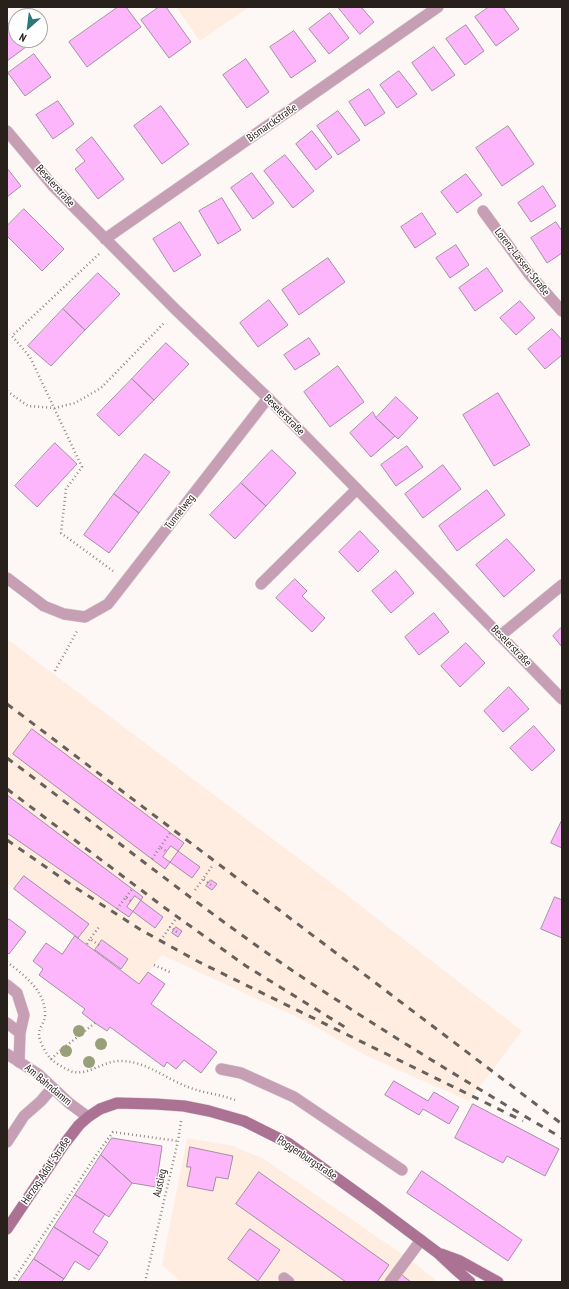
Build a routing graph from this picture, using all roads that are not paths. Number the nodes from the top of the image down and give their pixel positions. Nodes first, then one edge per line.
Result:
1 (438, 7) edge
2 (7, 131) edge
3 (483, 211) dead end
4 (105, 239) junction
5 (562, 311) edge
6 (268, 398) junction
7 (357, 489) junction
8 (7, 578) edge
9 (261, 584) dead end
10 (562, 584) edge
11 (500, 636) junction
12 (562, 699) edge
13 (7, 985) edge
14 (7, 1023) edge
15 (20, 1033) junction
16 (7, 1054) edge
17 (19, 1062) junction
18 (221, 1069) dead end
19 (52, 1088) junction
20 (88, 1117) junction
21 (7, 1142) edge
22 (402, 1170) dead end
23 (7, 1229) edge
24 (421, 1240) junction
25 (438, 1253) junction
26 (390, 1282) edge
27 (470, 1282) edge
28 (498, 1282) edge

1 - 4 street, Bismarckstraße
2 - 4 street, Beselerstraße
3 - 5 street, Lorenz-Lassen-Straße
4 - 6 street, Beselerstraße
6 - 7 street, Beselerstraße
6 - 8 street, Tunnelweg
7 - 9 street
7 - 11 street, Beselerstraße
10 - 11 street
11 - 12 street, Beselerstraße
13 - 15 street
14 - 15 street
15 - 17 street
16 - 17 street, Am Bahndamm
17 - 19 street, Am Bahndamm
18 - 22 street
19 - 20 street, Am Bahndamm
19 - 21 street
20 - 23 main road, Herzog-Adolf-Straße
20 - 24 main road, Poggenburgstraße
24 - 25 main road, Poggenburgstraße
24 - 26 street
25 - 27 main road, Poggenburgstraße
25 - 28 main road, Poggenburgstraße

